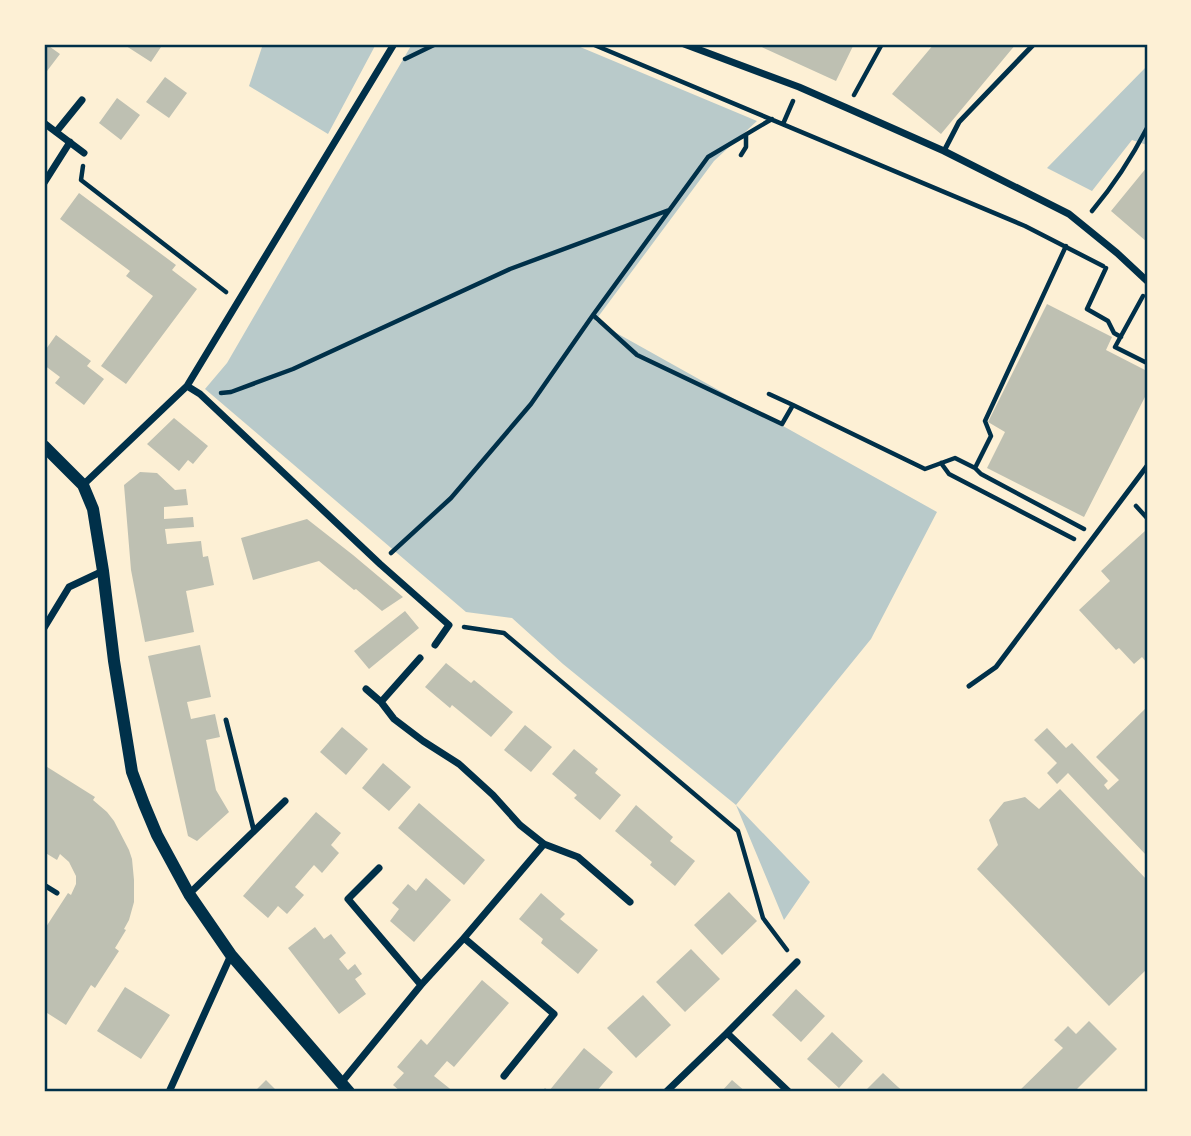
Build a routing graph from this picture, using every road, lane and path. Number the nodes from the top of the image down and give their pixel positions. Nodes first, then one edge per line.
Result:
1 (394, 44) edge
2 (592, 44) edge
3 (684, 44) edge
4 (882, 44) edge
5 (1034, 44) edge
6 (799, 87) junction
7 (82, 100) dead end
8 (847, 107) junction
9 (772, 119) junction
10 (44, 123) edge
11 (783, 124) junction
12 (1147, 128) edge
13 (56, 132) junction
14 (746, 135) junction
15 (70, 142) junction
16 (944, 151) junction
17 (85, 153) joint
18 (741, 155) dead end
19 (44, 183) edge
20 (670, 209) junction
21 (1081, 224) junction
22 (1066, 246) junction
23 (1117, 253) junction
24 (1106, 268) junction
25 (1147, 281) edge
26 (1147, 289) edge
27 (238, 301) junction
28 (593, 315) junction
29 (1121, 337) junction
30 (1147, 363) edge
31 (187, 386) junction
32 (200, 394) junction
33 (769, 394) dead end
34 (793, 405) junction
35 (44, 446) edge
36 (941, 463) junction
37 (1147, 466) edge
38 (975, 468) junction
39 (83, 485) junction
40 (1080, 526) dead end
41 (1086, 547) junction
42 (380, 564) junction
43 (103, 571) junction
44 (449, 625) junction
45 (44, 628) edge
46 (435, 645) dead end
47 (420, 658) dead end
48 (969, 686) dead end
49 (366, 690) dead end
50 (380, 702) junction
51 (226, 720) dead end
52 (285, 801) dead end
53 (254, 831) junction
54 (544, 844) junction
55 (379, 868) dead end
56 (44, 885) edge
57 (57, 893) dead end
58 (190, 894) junction
59 (631, 902) dead end
60 (464, 938) junction
61 (231, 955) junction
62 (797, 962) joint
63 (421, 985) junction
64 (727, 1033) junction
65 (504, 1076) dead end
66 (345, 1087) edge
67 (169, 1092) edge
68 (666, 1092) edge
69 (789, 1092) edge

1 - 27 street
2 - 9 path
3 - 6 street
4 - 8 path
5 - 16 lane
6 - 8 street
6 - 11 path
7 - 13 street
8 - 16 street
9 - 11 path
9 - 14 path
10 - 13 street
11 - 22 path
12 - 21 path
13 - 15 street
14 - 18 path
14 - 20 path
15 - 17 street
15 - 19 street
16 - 21 street
17 - 27 path
20 - 28 path
20 - 32 path
21 - 23 street
22 - 24 path
22 - 38 path
23 - 24 path
23 - 25 street
24 - 29 path
26 - 29 path
27 - 31 street
28 - 34 path
28 - 42 path
29 - 30 path
31 - 32 street
31 - 39 street
32 - 42 street
33 - 34 path
34 - 36 path
35 - 39 street
36 - 38 path
36 - 41 path
37 - 41 lane
38 - 40 path
39 - 43 street
41 - 48 lane
42 - 44 street
43 - 45 street
43 - 58 street
44 - 46 street
44 - 62 path
47 - 50 street
49 - 50 street
50 - 54 street
51 - 53 lane
52 - 53 street
53 - 58 street
54 - 59 street
54 - 60 street
55 - 63 street
56 - 57 lane
58 - 61 street
60 - 63 street
60 - 65 street
61 - 66 street
61 - 67 street
62 - 64 street
63 - 66 street
64 - 68 street
64 - 69 street

